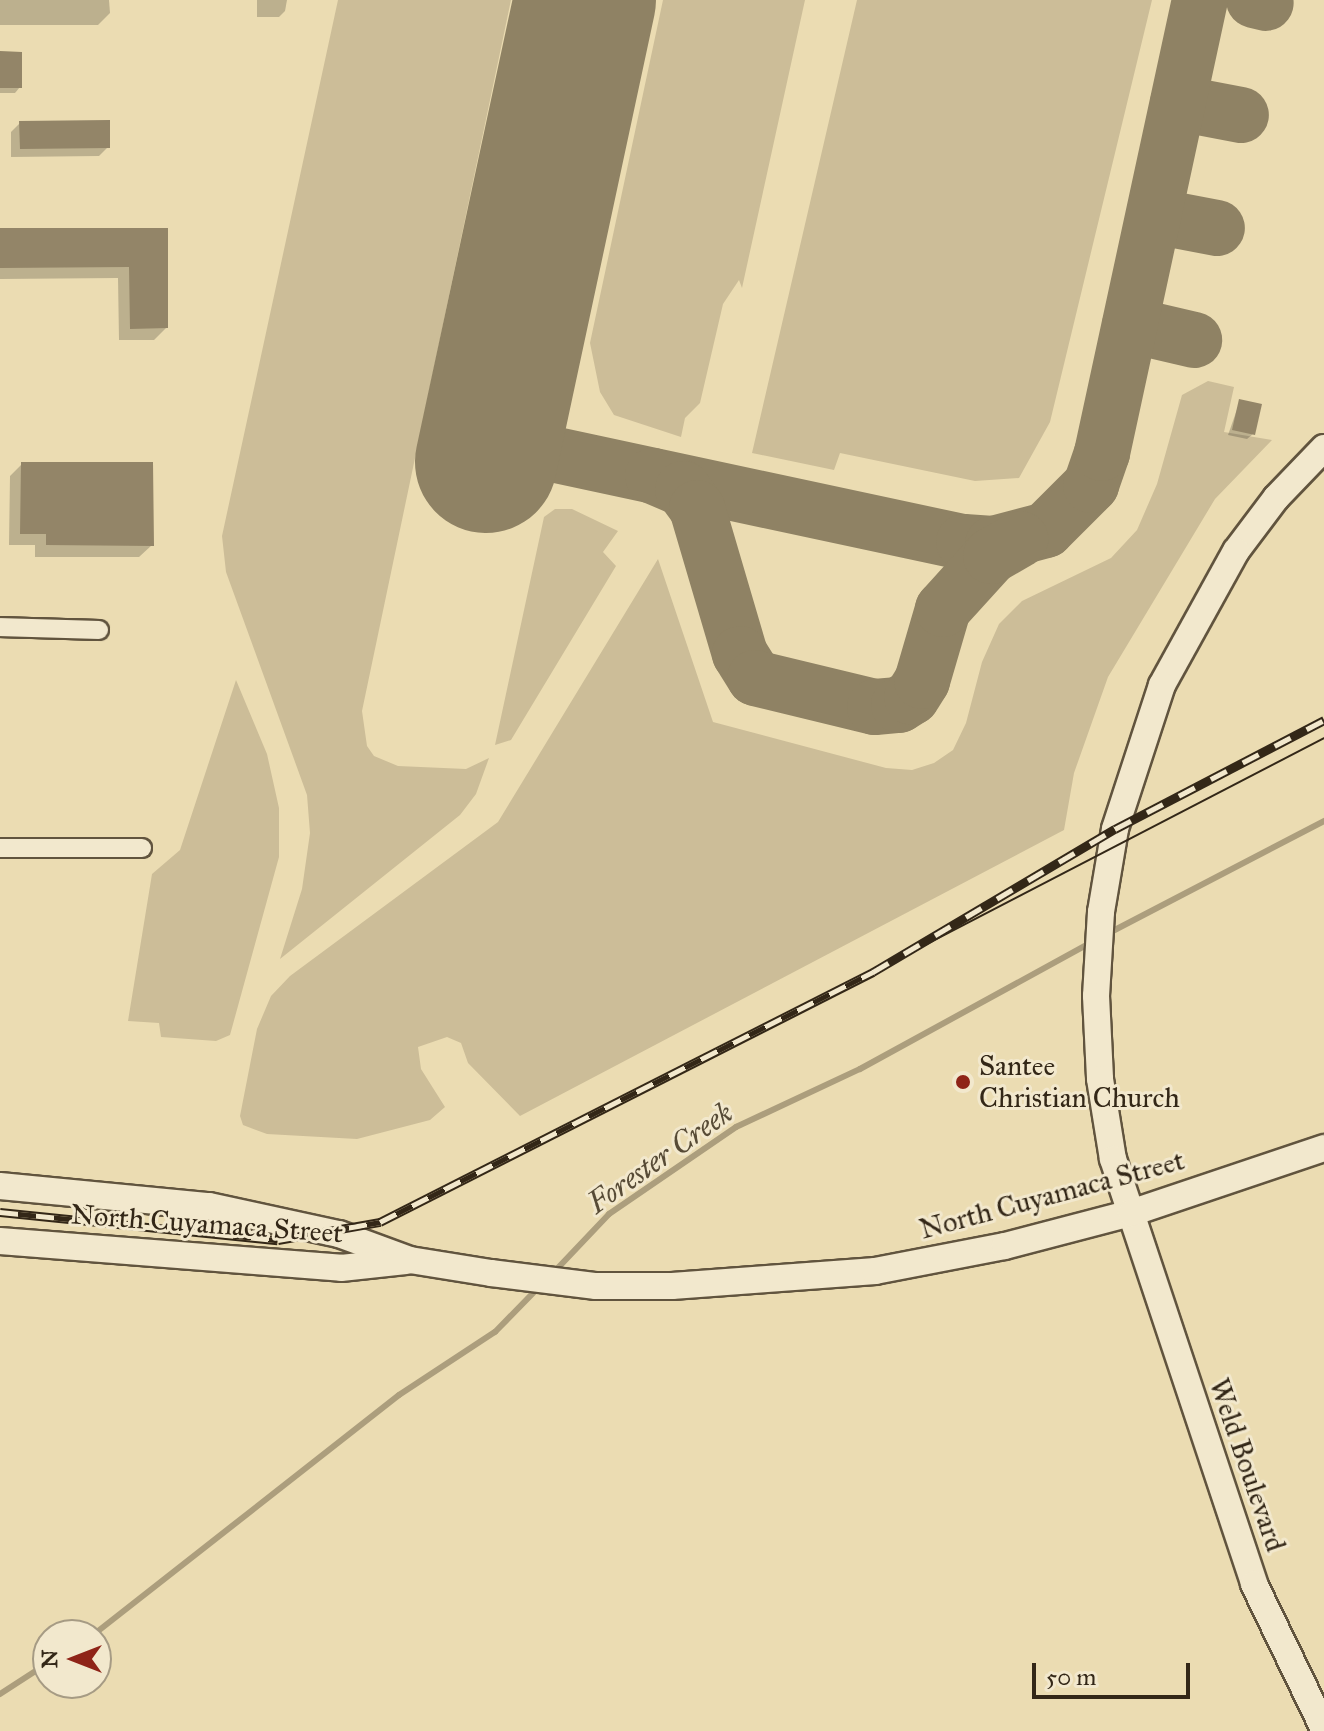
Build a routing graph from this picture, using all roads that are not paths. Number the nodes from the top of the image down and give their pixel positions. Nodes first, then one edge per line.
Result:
1 (1324, 448) edge
2 (0, 627) edge
3 (99, 630) dead end
4 (0, 848) edge
5 (142, 848) dead end
6 (1324, 1148) edge
7 (0, 1186) edge
8 (1131, 1213) junction
9 (0, 1241) edge
10 (410, 1260) junction
11 (1324, 1729) edge

1 - 8 main road, Weld Boulevard
2 - 3 street
4 - 5 street
6 - 8 main road, North Cuyamaca Street
7 - 10 main road, North Cuyamaca Street
8 - 10 main road, North Cuyamaca Street
8 - 11 main road, Weld Boulevard
9 - 10 main road, North Cuyamaca Street

